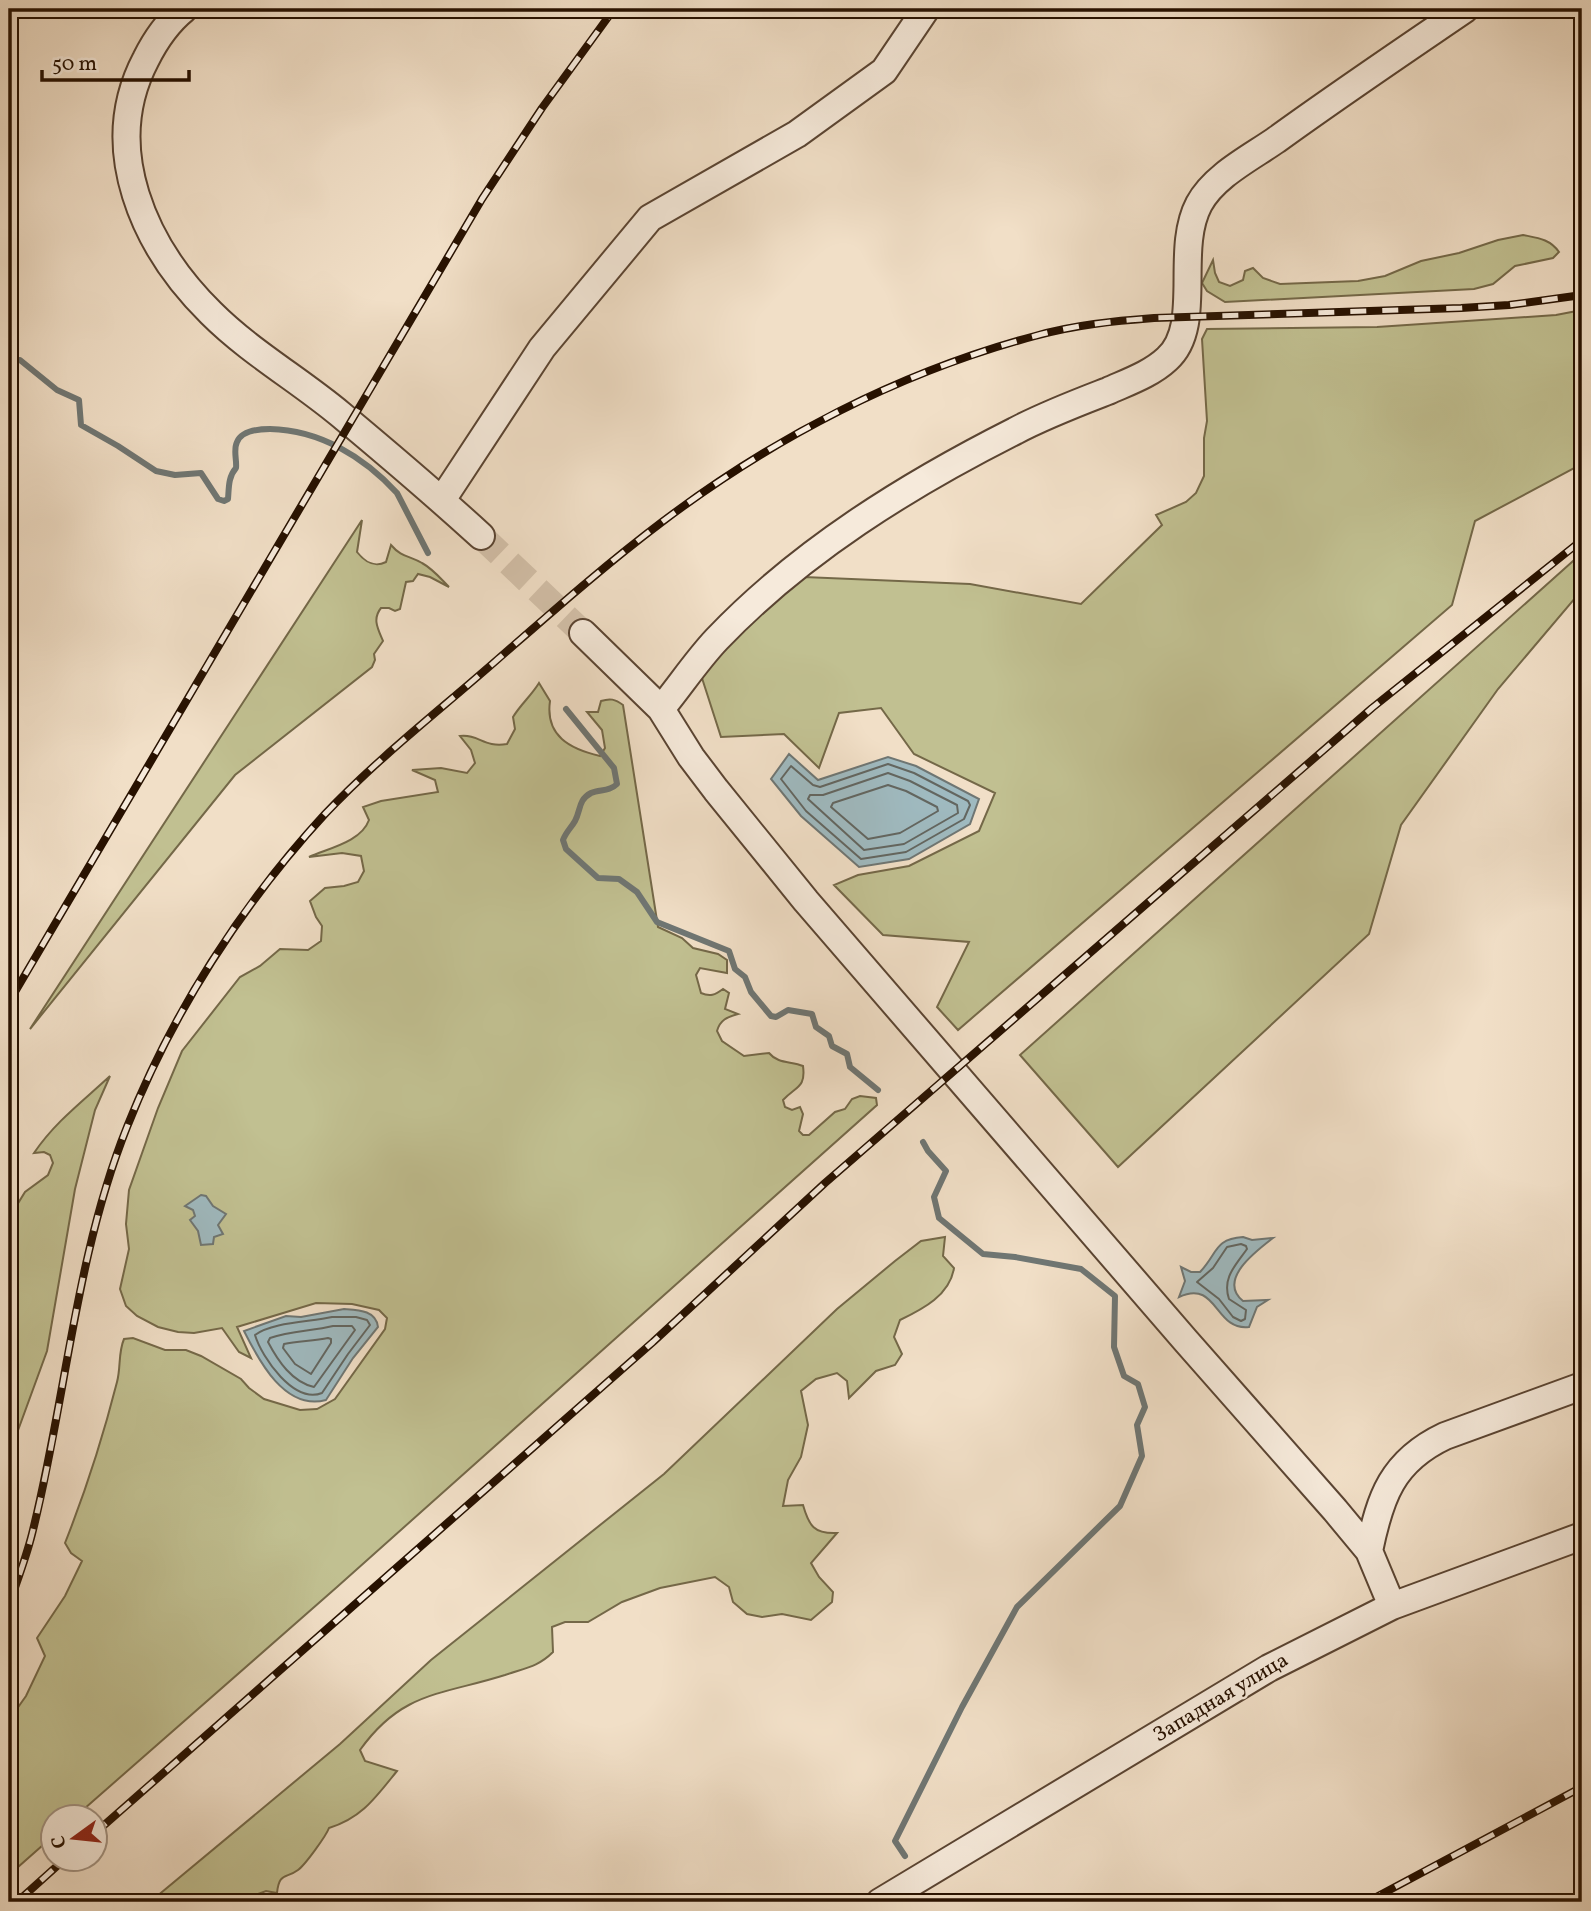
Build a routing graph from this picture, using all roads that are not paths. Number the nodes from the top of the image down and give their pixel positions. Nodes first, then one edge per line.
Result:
1 (184, 9) edge
2 (926, 9) edge
3 (1465, 9) edge
4 (442, 500) junction
5 (481, 536) tunnel mouth
6 (583, 633) tunnel mouth
7 (661, 709) junction
8 (1582, 1386) edge
9 (1582, 1536) edge
10 (1368, 1551) junction
11 (1392, 1606) junction
12 (880, 1902) edge

1 - 4 street
2 - 4 street
3 - 7 street
4 - 5 street
6 - 7 street
7 - 10 street
8 - 10 street
9 - 11 street, Западная улица
10 - 11 street
11 - 12 street, Западная улица

